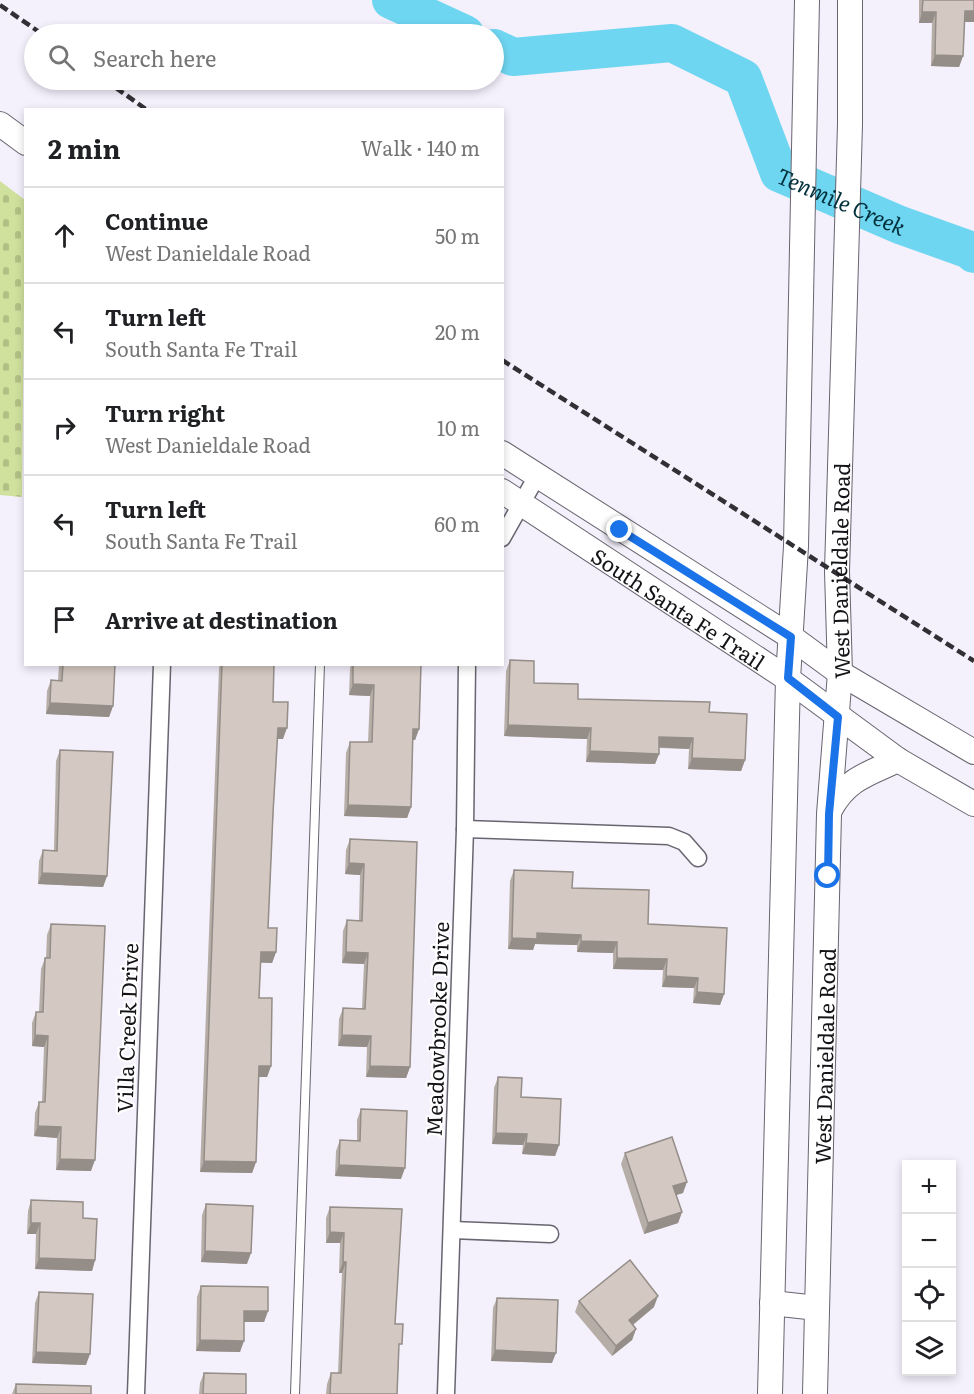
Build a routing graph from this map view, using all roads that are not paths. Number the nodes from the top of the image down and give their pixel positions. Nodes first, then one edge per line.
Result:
1 (807, 0) edge
2 (850, 0) edge
3 (0, 124) edge
4 (24, 142) edge
5 (504, 454) edge
6 (537, 476) junction
7 (512, 497) edge
8 (504, 530) edge
9 (791, 637) junction
10 (162, 666) edge
11 (320, 666) edge
12 (467, 666) edge
13 (840, 673) junction
14 (788, 678) junction
15 (838, 717) junction
16 (974, 752) edge
17 (898, 760) junction
18 (974, 804) edge
19 (829, 814) junction
20 (465, 829) junction
21 (698, 858) dead end
22 (452, 1230) junction
23 (550, 1234) dead end
24 (772, 1304) junction
25 (818, 1308) junction
26 (136, 1394) edge
27 (295, 1394) edge
28 (446, 1394) edge
29 (770, 1394) edge
30 (815, 1394) edge

1 - 9 main road, West Danieldale Road
2 - 13 main road, West Danieldale Road
3 - 4 main road
5 - 6 main road, South Santa Fe Trail
6 - 7 street
6 - 9 main road, South Santa Fe Trail
7 - 8 street
7 - 14 main road, South Santa Fe Trail
9 - 13 main road, South Santa Fe Trail
9 - 14 main road, West Danieldale Road
10 - 26 street, Villa Creek Drive
11 - 27 lane
12 - 20 street, Meadowbrooke Drive
13 - 15 main road, West Danieldale Road
13 - 16 main road, South Santa Fe Trail
14 - 15 main road, South Santa Fe Trail
14 - 24 main road, West Danieldale Road
15 - 17 main road, South Santa Fe Trail
15 - 19 main road, West Danieldale Road
17 - 18 main road, South Santa Fe Trail
17 - 19 main road
19 - 25 main road, West Danieldale Road
20 - 21 street
20 - 22 street, Meadowbrooke Drive
22 - 23 street
22 - 28 street, Meadowbrooke Drive
24 - 25 main road
24 - 29 main road, West Danieldale Road
25 - 30 main road, West Danieldale Road

